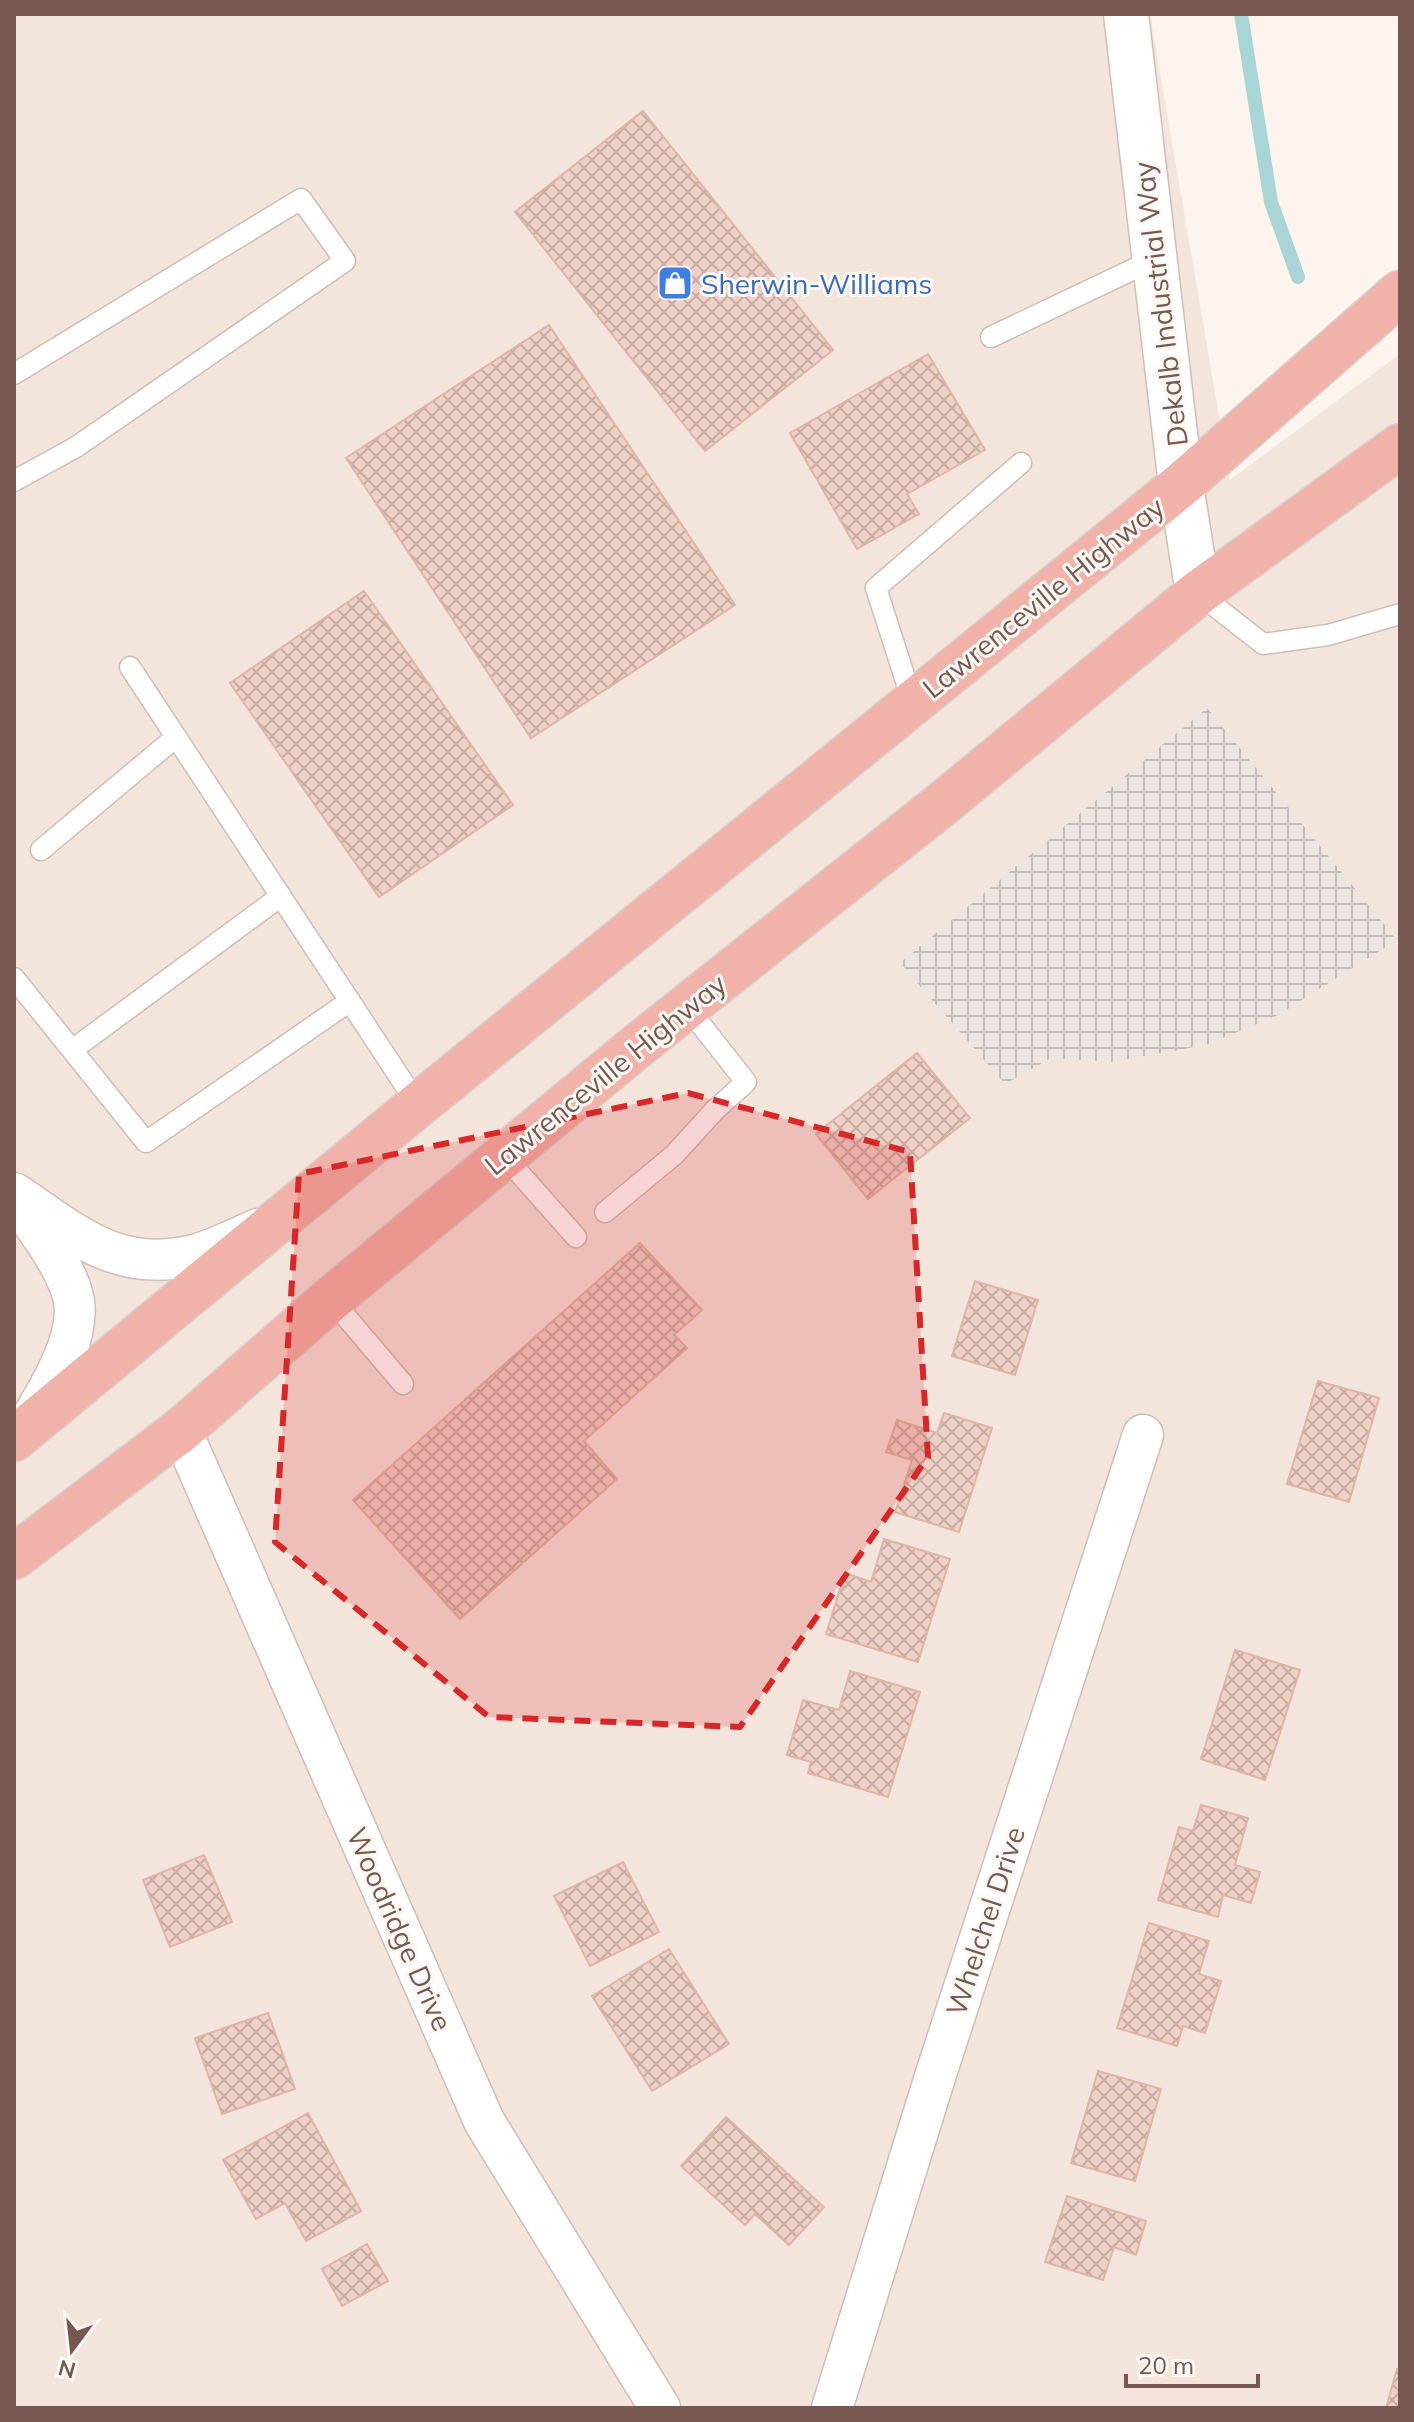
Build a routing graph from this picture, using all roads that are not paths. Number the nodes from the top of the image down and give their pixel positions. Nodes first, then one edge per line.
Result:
1 (1126, 14) edge
2 (1155, 259) junction
3 (1400, 293) edge
4 (991, 337) dead end
5 (14, 374) edge
6 (1400, 446) edge
7 (1021, 463) dead end
8 (14, 481) edge
9 (1181, 485) junction
10 (1198, 593) junction
11 (1400, 614) edge
12 (130, 667) dead end
13 (913, 703) junction
14 (176, 737) junction
15 (41, 850) dead end
16 (281, 896) junction
17 (14, 978) edge
18 (350, 1001) junction
19 (687, 1007) junction
20 (72, 1050) junction
21 (418, 1105) junction
22 (504, 1156) junction
23 (14, 1194) edge
24 (605, 1212) dead end
25 (277, 1222) junction
26 (576, 1237) dead end
27 (331, 1299) junction
28 (403, 1384) dead end
29 (181, 1430) junction
30 (19, 1435) edge
31 (1143, 1435) dead end
32 (14, 1557) edge
33 (660, 2408) edge
34 (832, 2408) edge

1 - 2 main road, Dekalb Industrial Way
2 - 4 lane
2 - 9 main road, Dekalb Industrial Way
3 - 9 highway, Lawrenceville Highway
5 - 8 lane
6 - 10 highway, Lawrenceville Highway
7 - 13 lane
9 - 10 main road, Dekalb Industrial Way
9 - 13 highway, Lawrenceville Highway
10 - 11 lane
10 - 19 highway, Lawrenceville Highway
12 - 14 lane
13 - 21 highway, Lawrenceville Highway
14 - 15 lane
14 - 16 lane
16 - 18 lane
16 - 20 lane
17 - 20 lane
18 - 20 lane
18 - 21 lane
19 - 22 highway, Lawrenceville Highway
19 - 24 lane
21 - 25 highway, Lawrenceville Highway
22 - 26 lane
22 - 27 highway, Lawrenceville Highway
23 - 25 street
23 - 30 street
25 - 30 highway, Lawrenceville Highway
27 - 28 lane
27 - 29 highway, Lawrenceville Highway
29 - 32 highway, Lawrenceville Highway
29 - 33 street, Woodridge Drive
31 - 34 street, Whelchel Drive

